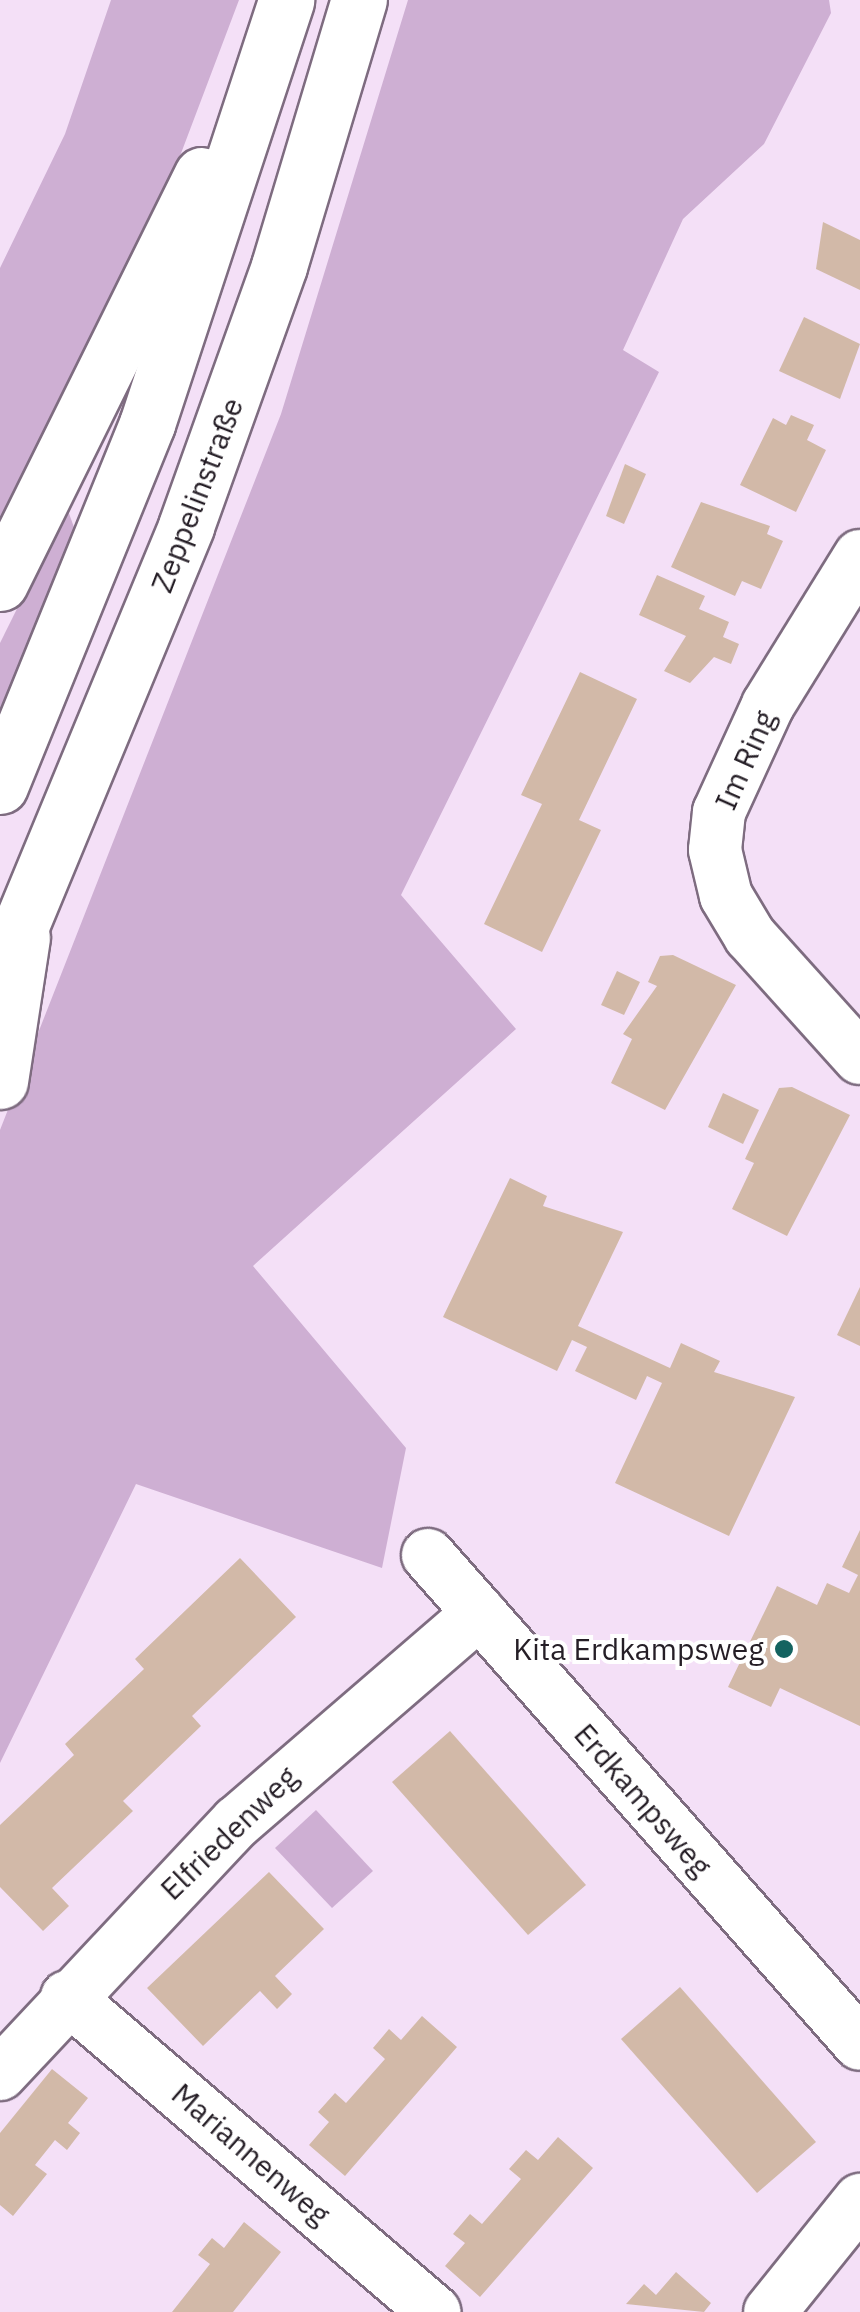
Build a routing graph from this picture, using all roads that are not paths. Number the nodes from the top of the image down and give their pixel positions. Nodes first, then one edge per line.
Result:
1 (285, 0) edge
2 (358, 0) edge
3 (858, 566) edge
4 (0, 583) edge
5 (0, 786) edge
6 (24, 920) junction
7 (0, 976) edge
8 (860, 1058) edge
9 (0, 1082) edge
10 (428, 1555) dead end
11 (479, 1613) junction
12 (68, 1996) junction
13 (860, 2044) edge
14 (0, 2074) edge
15 (860, 2200) edge
16 (435, 2312) edge
17 (770, 2312) edge

1 - 4 highway
1 - 5 highway
2 - 6 highway, Zeppelinstraße
3 - 8 street, Im Ring
6 - 7 highway, Zeppelinstraße
6 - 9 highway
10 - 11 street, Erdkampsweg
11 - 12 street, Elfriedenweg
11 - 13 street, Erdkampsweg
12 - 14 street, Elfriedenweg
12 - 16 street, Mariannenweg
15 - 17 street

